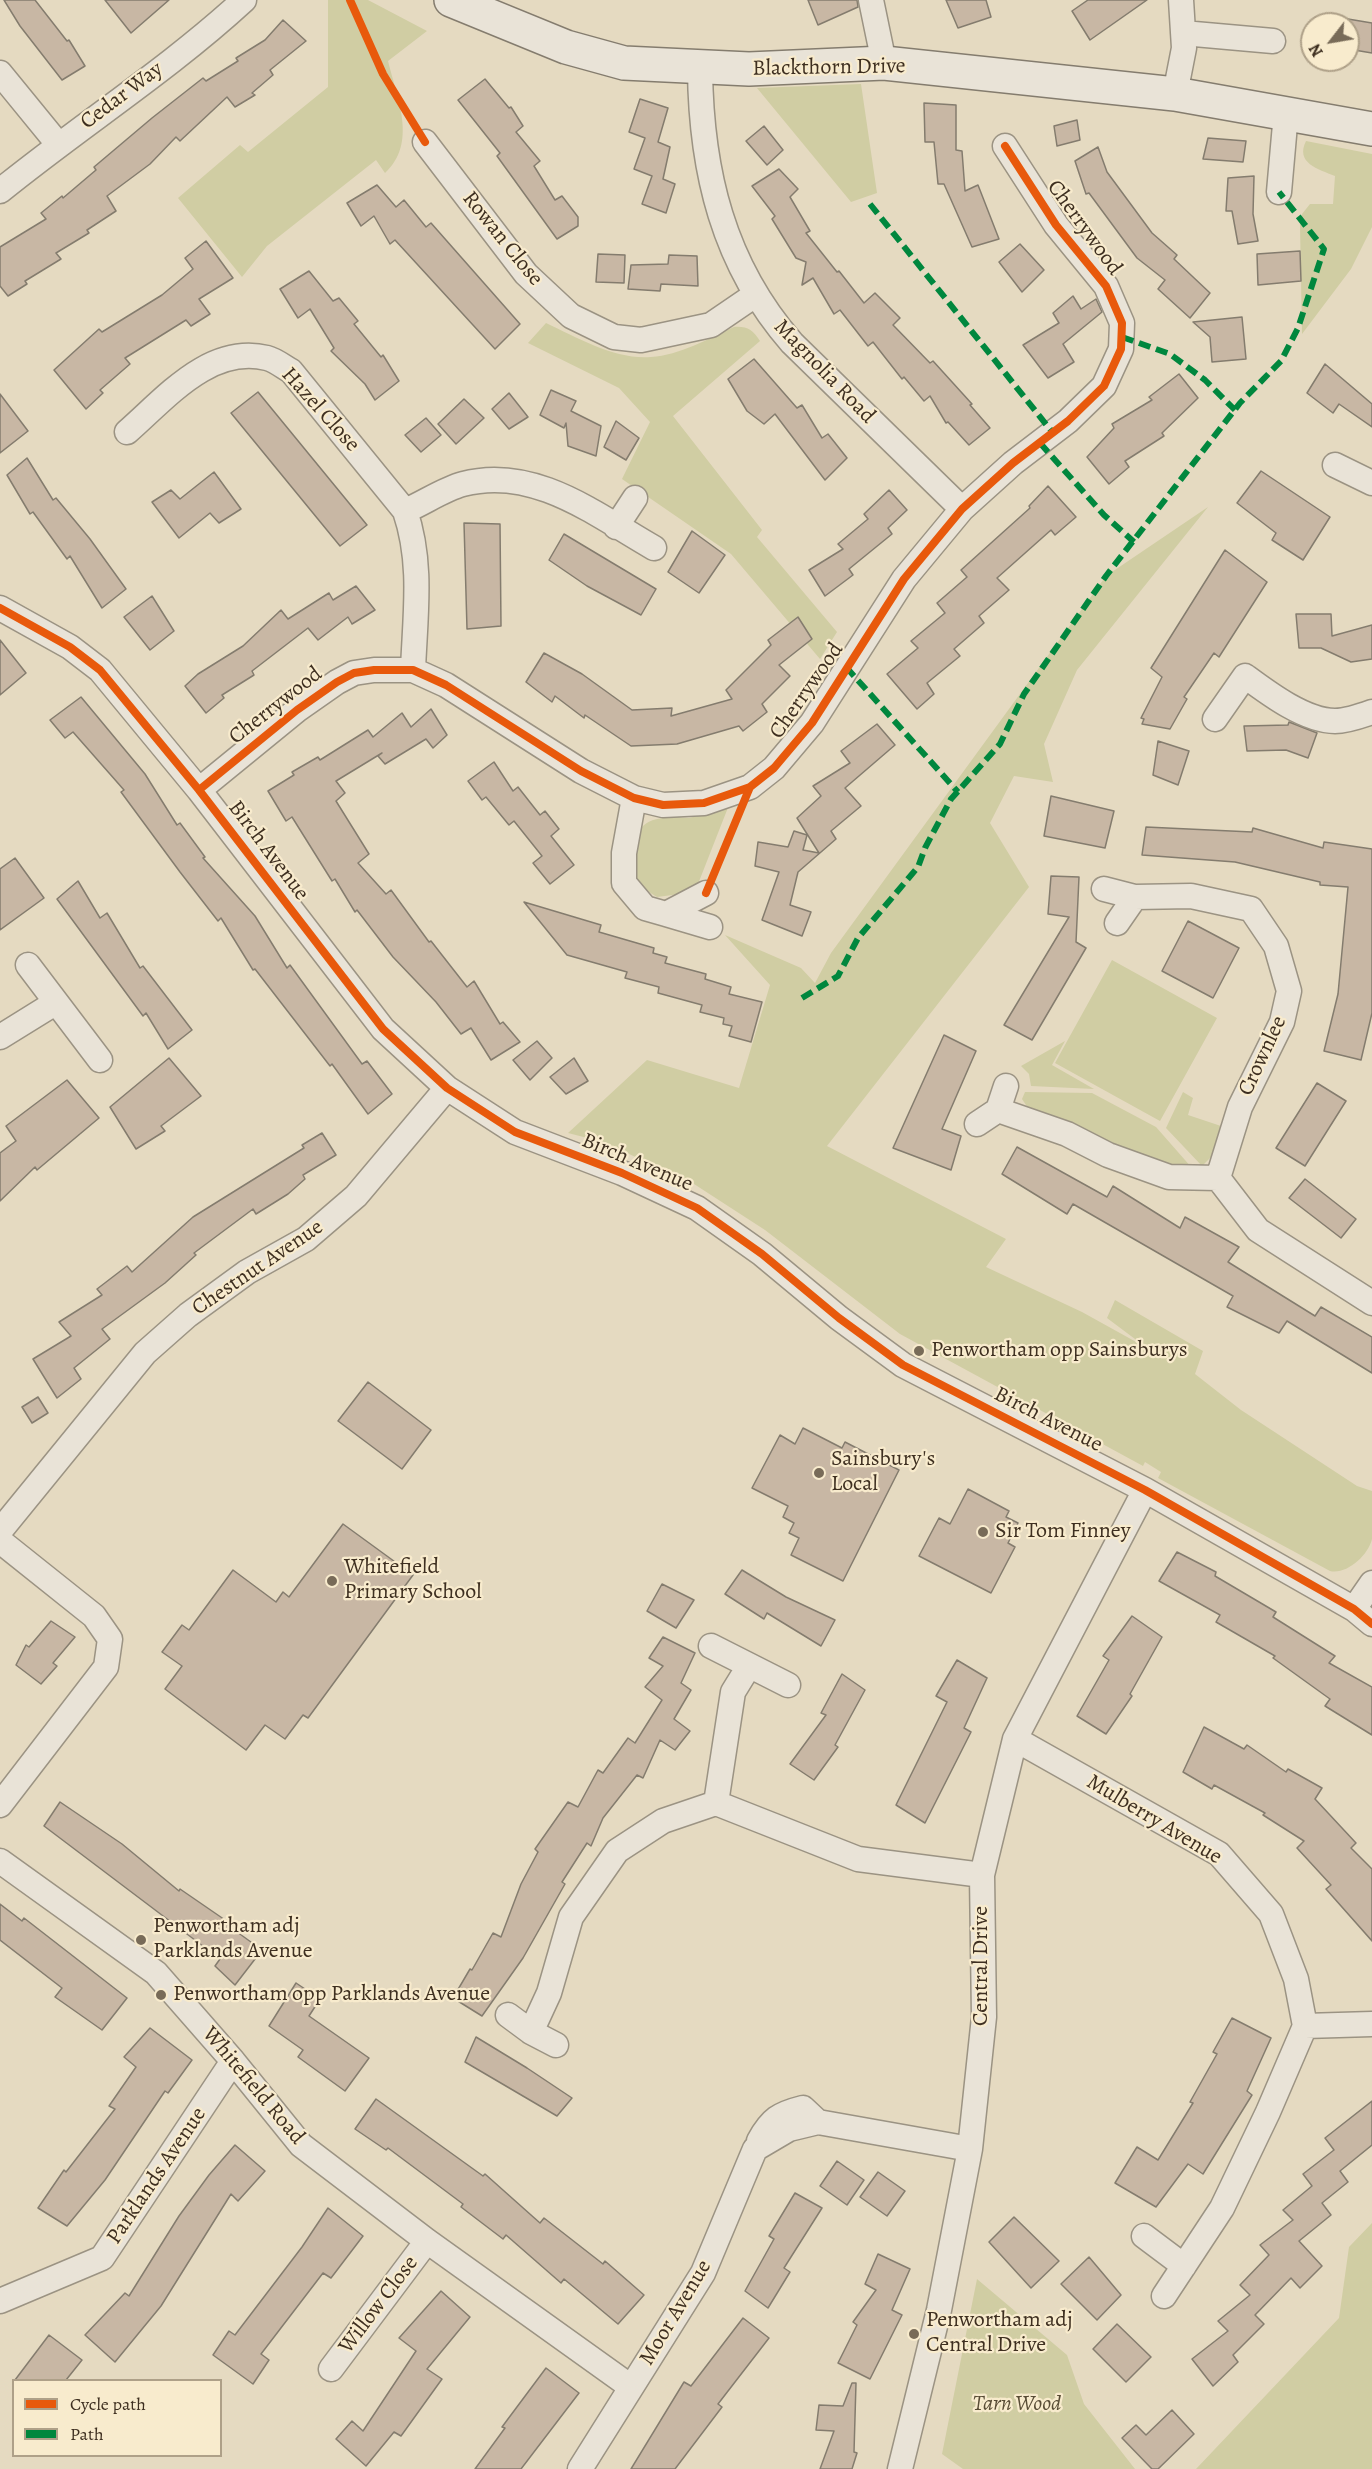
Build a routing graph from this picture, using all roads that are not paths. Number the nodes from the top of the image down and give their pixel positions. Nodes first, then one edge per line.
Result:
1 (244, 0) edge
2 (452, 0) edge
3 (871, 0) edge
4 (1180, 0) edge
5 (1183, 33) junction
6 (1273, 41) dead end
7 (884, 63) junction
8 (700, 69) junction
9 (0, 73) edge
10 (1175, 94) junction
11 (1286, 113) junction
12 (1372, 129) edge
13 (425, 142) dead end
14 (58, 144) junction
15 (1005, 146) dead end
16 (0, 191) edge
17 (1279, 192) dead end
18 (755, 295) junction
19 (127, 432) dead end
20 (1335, 465) dead end
21 (1372, 483) edge
22 (635, 498) dead end
23 (962, 509) junction
24 (405, 511) junction
25 (616, 527) junction
26 (654, 548) dead end
27 (0, 608) edge
28 (413, 670) junction
29 (1372, 712) edge
30 (1215, 719) dead end
31 (199, 790) junction
32 (634, 798) junction
33 (1104, 889) dead end
34 (706, 893) dead end
35 (1136, 897) junction
36 (666, 914) junction
37 (1117, 923) dead end
38 (710, 927) dead end
39 (28, 965) dead end
40 (55, 1003) junction
41 (0, 1037) edge
42 (100, 1060) dead end
43 (1006, 1086) dead end
44 (447, 1088) junction
45 (998, 1110) junction
46 (977, 1124) dead end
47 (1218, 1178) junction
48 (1372, 1303) edge
49 (1145, 1490) junction
50 (0, 1531) edge
51 (0, 1541) edge
52 (1372, 1582) edge
53 (1363, 1616) edge
54 (711, 1646) dead end
55 (749, 1666) junction
56 (788, 1685) dead end
57 (1015, 1739) junction
58 (716, 1803) junction
59 (0, 1805) edge
60 (0, 1861) edge
61 (982, 1875) junction
62 (508, 2015) dead end
63 (1372, 2024) edge
64 (1305, 2026) junction
65 (531, 2032) junction
66 (556, 2045) dead end
67 (234, 2061) junction
68 (970, 2149) junction
69 (1144, 2236) dead end
70 (427, 2241) junction
71 (1184, 2266) junction
72 (1164, 2296) dead end
73 (0, 2301) edge
74 (331, 2369) dead end
75 (631, 2387) junction
76 (580, 2469) edge
77 (900, 2469) edge

1 - 14 street, Cedar Way
2 - 8 street, Blackthorn Drive
3 - 7 street
4 - 5 street
5 - 6 street
5 - 10 street
7 - 8 street, Blackthorn Drive
7 - 10 street, Blackthorn Drive
8 - 18 street, Magnolia Road
9 - 14 street
10 - 11 street, Blackthorn Drive
11 - 12 street, Blackthorn Drive
11 - 17 street
13 - 18 street, Rowan Close
14 - 16 street, Cedar Way
15 - 23 street, Cherrywood
18 - 23 street, Magnolia Road
19 - 24 street, Hazel Close
20 - 21 street
22 - 25 street
23 - 32 street, Cherrywood
24 - 25 street
24 - 28 street, Hazel Close
25 - 26 street
27 - 31 street, Birch Avenue
28 - 31 street, Cherrywood
28 - 32 street, Cherrywood
29 - 30 street
31 - 44 street, Birch Avenue
32 - 36 street
33 - 35 street, Crownlee
34 - 36 street
35 - 37 street
35 - 47 street, Crownlee
36 - 38 street
39 - 40 street
40 - 41 street
40 - 42 street
43 - 45 street
44 - 49 street, Birch Avenue
44 - 50 street, Chestnut Avenue
45 - 46 street
45 - 47 street
47 - 48 street
49 - 53 street, Birch Avenue
49 - 57 street, Central Drive
51 - 59 street
52 - 53 street
54 - 55 street
55 - 56 street
55 - 58 street
57 - 61 street, Central Drive
57 - 64 street, Mulberry Avenue
58 - 61 street
58 - 65 street
60 - 67 street, Whitefield Road
61 - 68 street, Central Drive
62 - 65 street
63 - 64 street
64 - 71 street
65 - 66 street
67 - 70 street, Whitefield Road
67 - 73 street, Parklands Avenue
68 - 75 street, Moor Avenue
68 - 77 street, Central Drive
69 - 71 street
70 - 74 street, Willow Close
70 - 75 street, Whitefield Road
71 - 72 street
75 - 76 street, Moor Avenue

